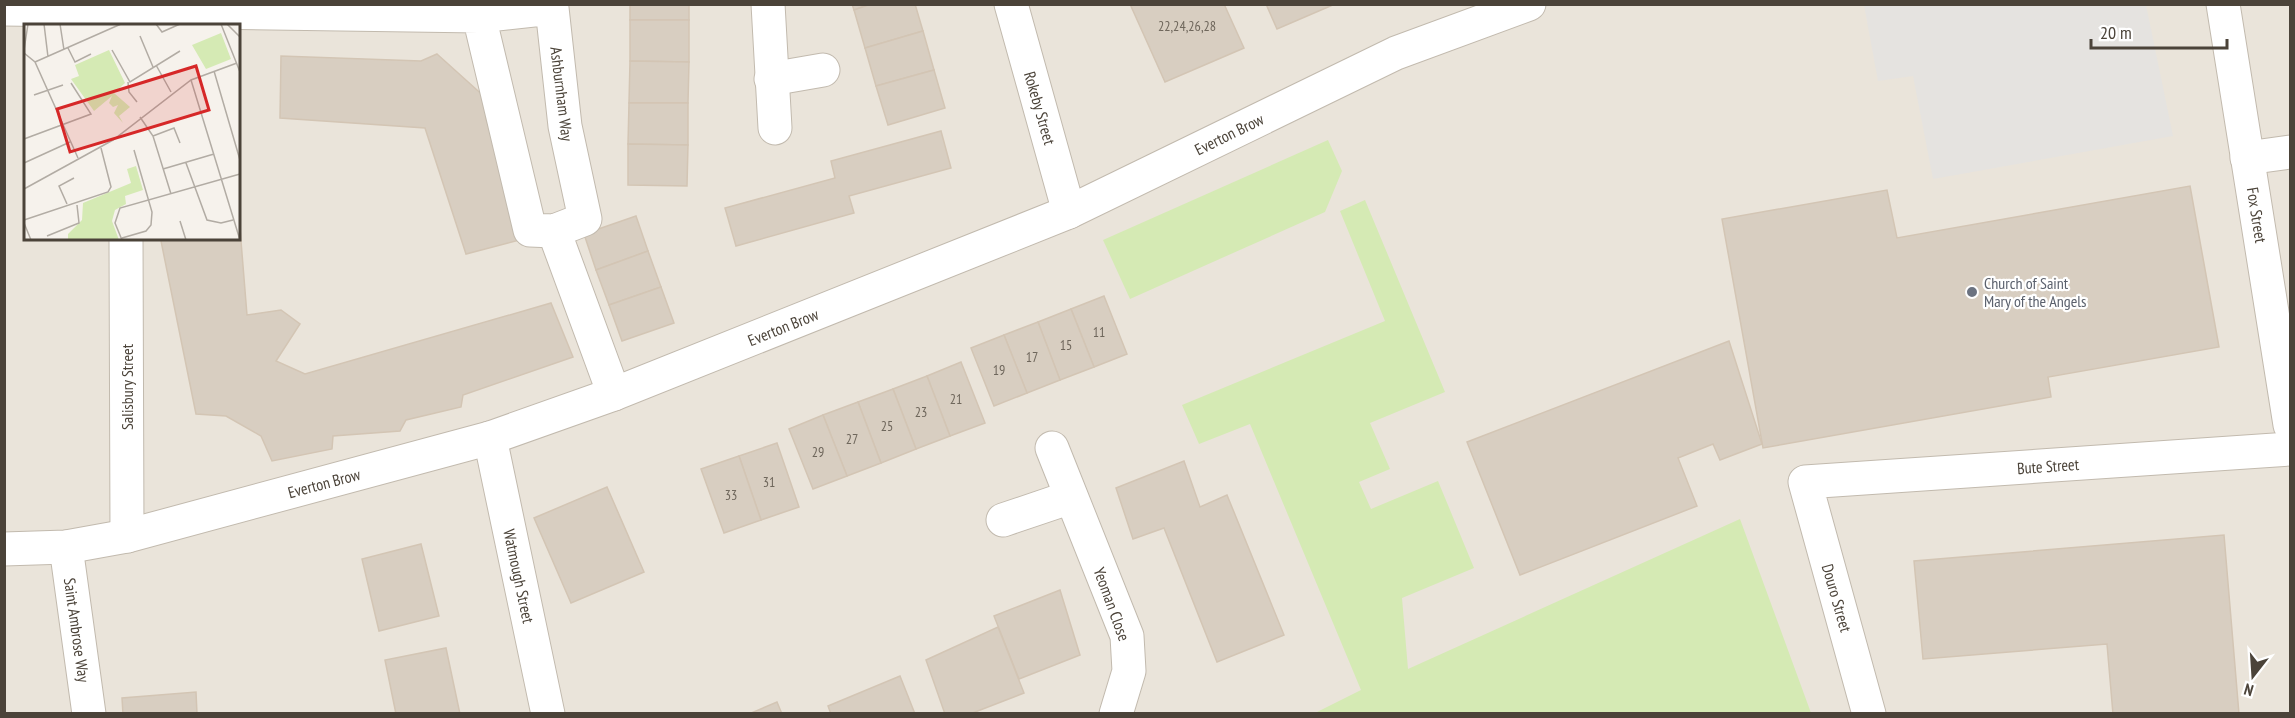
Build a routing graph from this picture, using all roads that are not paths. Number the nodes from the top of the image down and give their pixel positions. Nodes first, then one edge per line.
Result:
1 (768, 4) edge
2 (1011, 4) edge
3 (1529, 4) edge
4 (2223, 4) edge
5 (4, 9) edge
6 (125, 14) edge
7 (479, 16) junction
8 (823, 70) dead end
9 (771, 79) junction
10 (775, 128) dead end
11 (2290, 152) edge
12 (2247, 158) junction
13 (1069, 212) junction
14 (554, 231) junction
15 (126, 240) edge
16 (614, 394) junction
17 (2290, 425) edge
18 (489, 438) junction
19 (1052, 448) dead end
20 (2290, 449) edge
21 (1805, 482) joint
22 (1071, 497) junction
23 (1003, 520) dead end
24 (128, 536) junction
25 (66, 547) junction
26 (4, 549) edge
27 (89, 714) edge
28 (548, 714) edge
29 (1116, 714) edge
30 (1869, 714) edge

1 - 9 street
2 - 13 street, Rokeby Street
3 - 13 street, Everton Brow
4 - 12 street, Fox Street
5 - 6 street
6 - 7 street, Ashburnham Way
7 - 14 street
7 - 14 street, Ashburnham Way
8 - 9 street
9 - 10 street
11 - 12 street
12 - 17 street, Fox Street
13 - 16 street, Everton Brow
14 - 16 street
15 - 24 street, Salisbury Street
16 - 18 street, Everton Brow
18 - 24 street, Everton Brow
18 - 28 street, Watmough Street
19 - 22 street, Yeoman Close
20 - 21 street, Bute Street
21 - 30 street, Douro Street
22 - 23 street
22 - 29 street, Yeoman Close
24 - 25 street, Everton Brow
25 - 26 street, Everton Brow
25 - 27 street, Saint Ambrose Way

